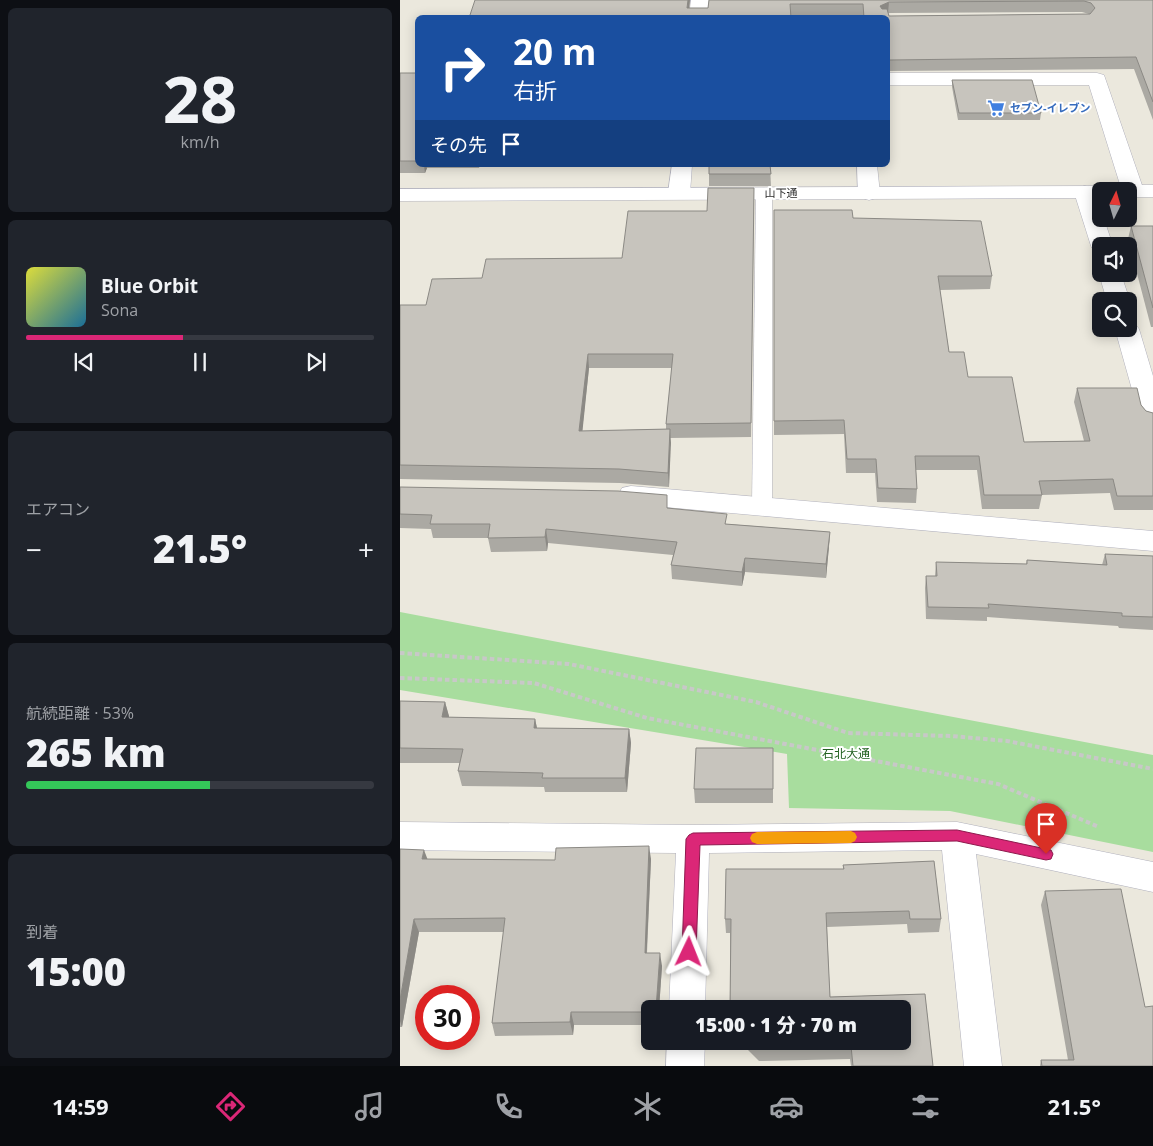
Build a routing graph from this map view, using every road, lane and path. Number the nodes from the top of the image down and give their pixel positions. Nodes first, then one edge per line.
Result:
1 (700, 0) edge
2 (698, 15) edge
3 (890, 79) edge
4 (682, 167) edge
5 (867, 167) edge
6 (1135, 182) edge
7 (1092, 192) edge
8 (679, 193) junction
9 (764, 193) junction
10 (869, 194) junction
11 (400, 195) edge
12 (1131, 337) edge
13 (1147, 374) edge
14 (1153, 418) edge
15 (610, 493) edge
16 (762, 506) junction
17 (1153, 541) edge
18 (400, 653) edge
19 (400, 678) edge
20 (1153, 769) edge
21 (1108, 831) dead end
22 (400, 836) edge
23 (957, 836) junction
24 (693, 839) junction
25 (1153, 877) edge
26 (687, 1000) edge
27 (686, 1050) edge
28 (685, 1066) edge
29 (982, 1066) edge

1 - 2 street
3 - 6 street
4 - 8 street
5 - 10 street
7 - 10 street, 山下通
8 - 9 street, 山下通
8 - 11 street, 山下通
9 - 10 street, 山下通
9 - 16 lane
12 - 13 street
13 - 14 street
15 - 16 street
16 - 17 street
18 - 20 path
19 - 21 path
22 - 24 street
23 - 24 street
23 - 25 street
23 - 29 street
24 - 26 street
27 - 28 street

